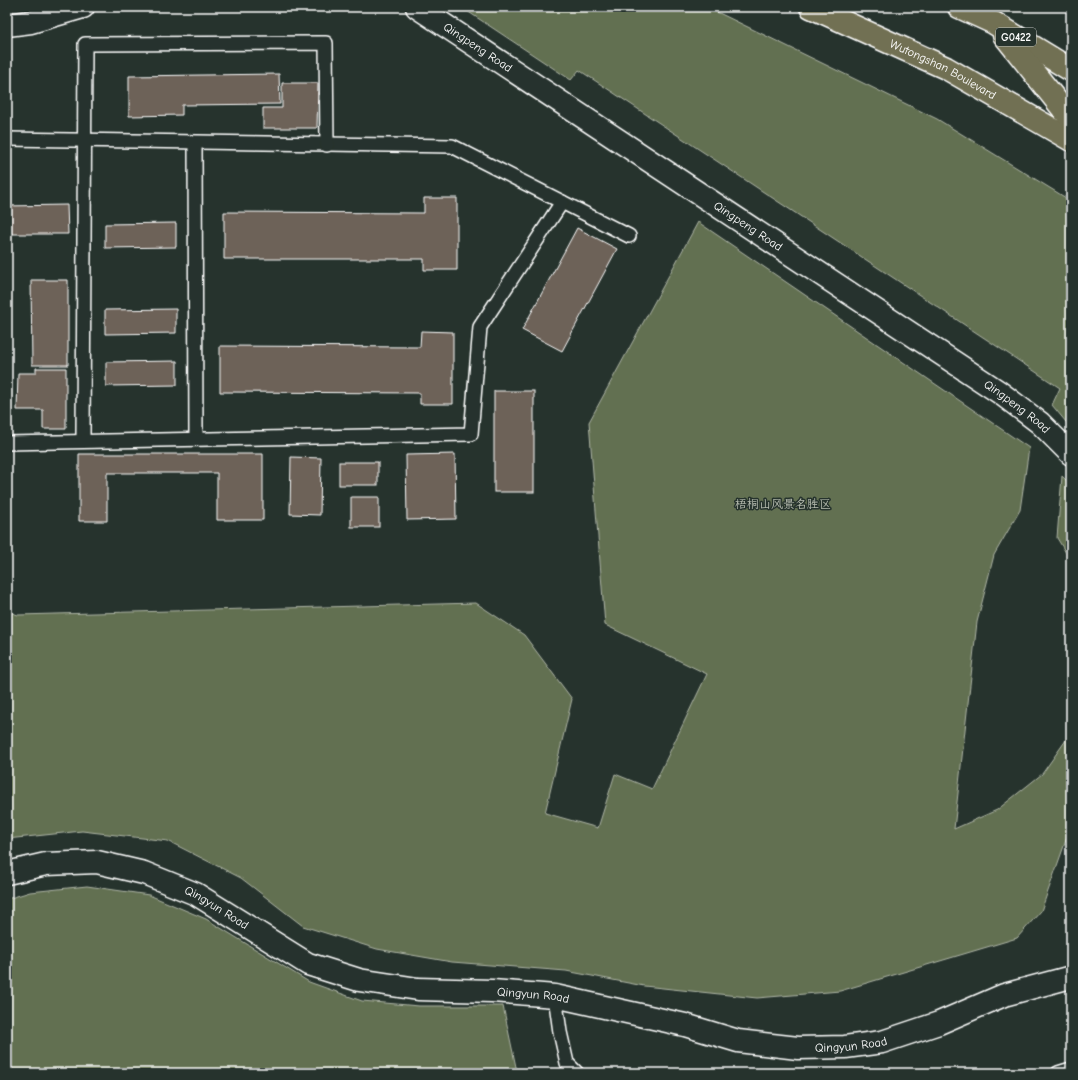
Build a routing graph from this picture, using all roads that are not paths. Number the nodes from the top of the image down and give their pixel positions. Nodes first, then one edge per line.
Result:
1 (83, 7) edge
2 (417, 7) edge
3 (811, 7) edge
4 (960, 7) edge
5 (994, 23) junction
6 (7, 25) edge
7 (1071, 70) edge
8 (1071, 119) edge
9 (7, 139) edge
10 (84, 140) junction
11 (1071, 140) edge
12 (195, 142) junction
13 (327, 145) junction
14 (562, 202) junction
15 (629, 236) dead end
16 (196, 438) junction
17 (83, 440) junction
18 (7, 443) edge
19 (1071, 454) edge
20 (7, 873) edge
21 (1071, 977) edge
22 (555, 996) junction
23 (1071, 1069) edge
24 (577, 1073) edge
25 (1058, 1073) edge

1 - 6 street
2 - 19 street, Qingpeng Road
3 - 11 main road, Wutongshan Boulevard
4 - 5 main road, G0422
5 - 7 main road, G0422
5 - 8 main road
9 - 10 lane
10 - 12 lane
10 - 13 lane
10 - 17 lane
12 - 13 lane
12 - 16 lane
13 - 14 lane
14 - 15 lane
14 - 16 lane
16 - 17 lane
17 - 18 lane
20 - 22 street, Qingyun Road
21 - 22 street, Qingyun Road
22 - 24 lane
23 - 25 lane

